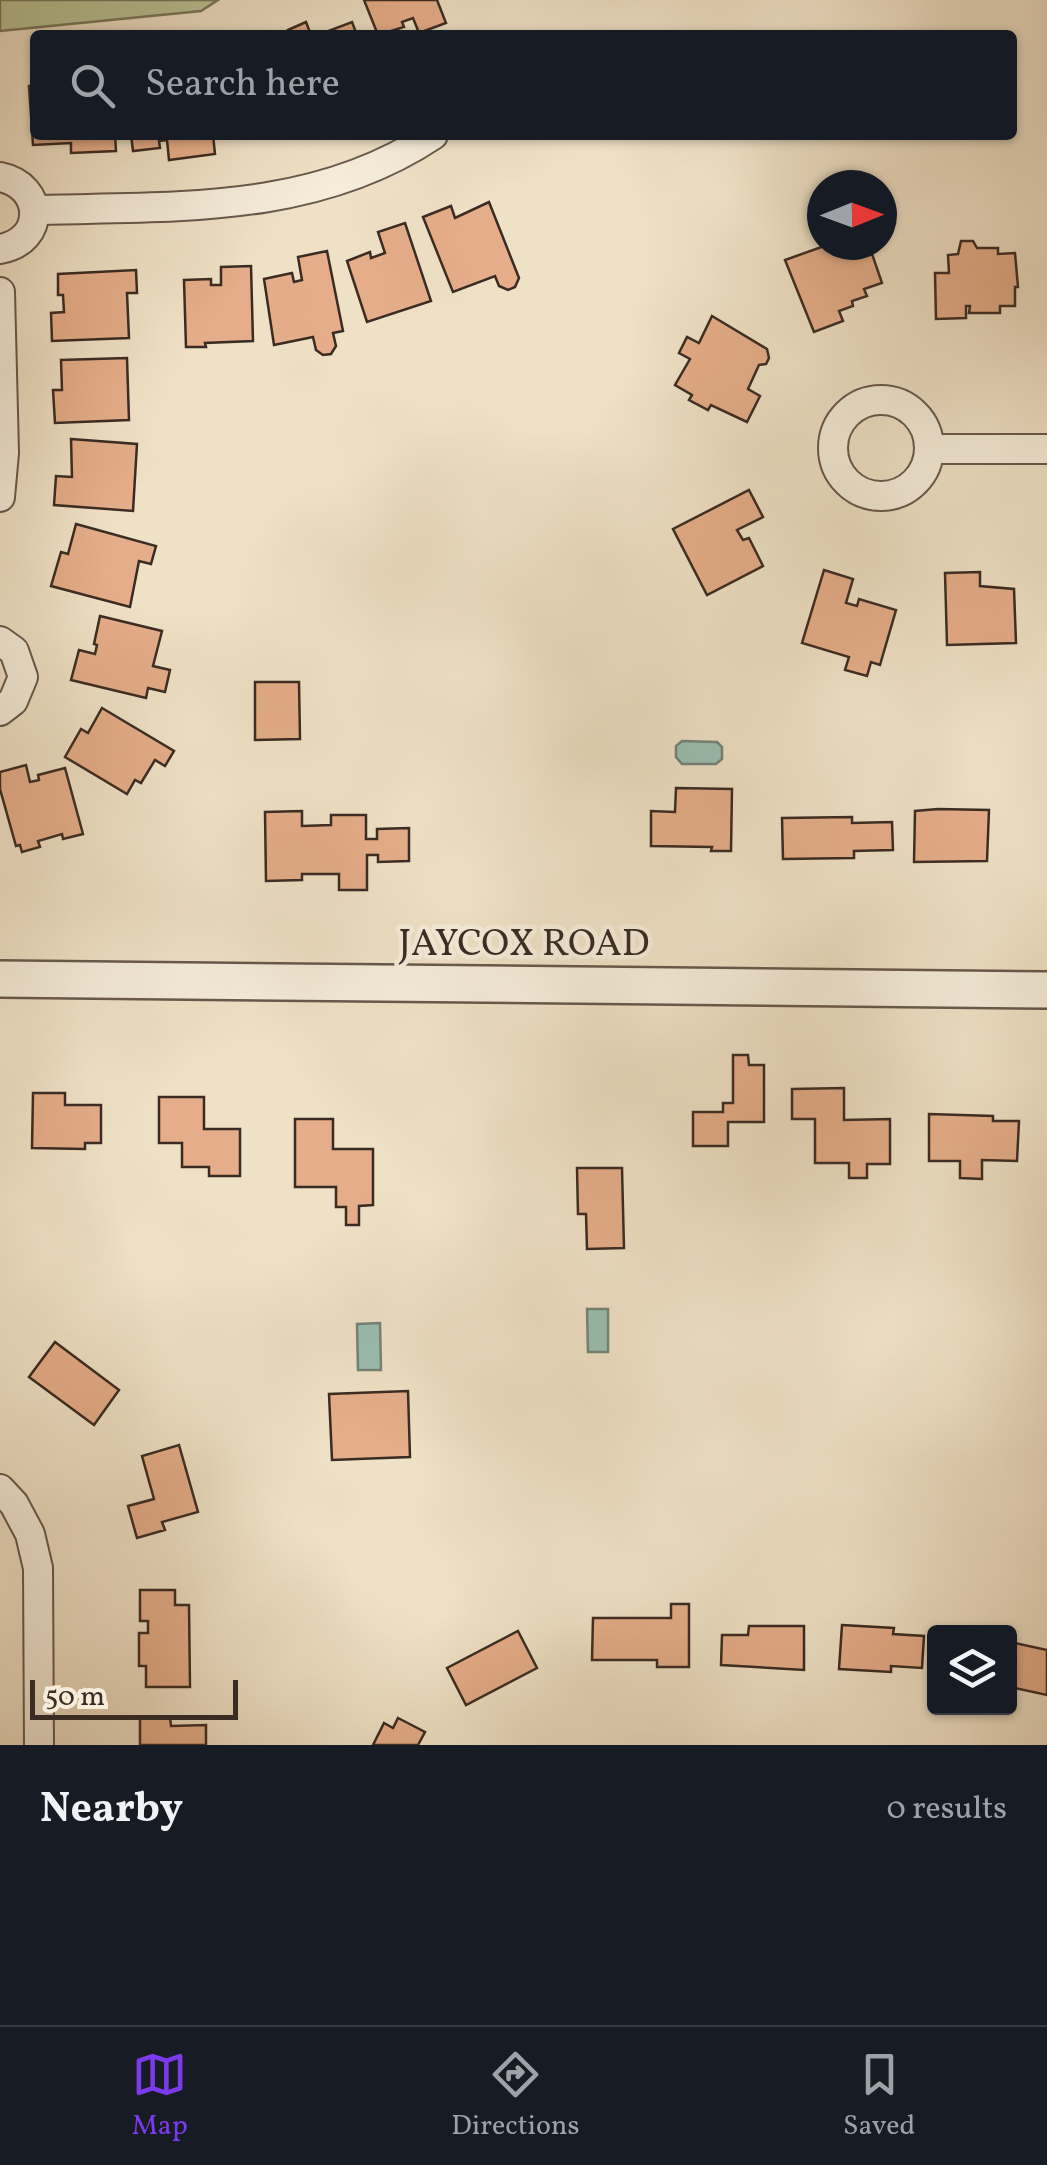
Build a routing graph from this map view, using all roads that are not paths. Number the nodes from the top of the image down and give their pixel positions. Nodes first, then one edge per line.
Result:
1 (426, 140) edge
2 (0, 177) edge
3 (34, 210) junction
4 (0, 249) edge
5 (0, 292) edge
6 (929, 449) dead end
7 (1047, 449) edge
8 (0, 497) edge
9 (0, 641) edge
10 (0, 711) edge
11 (0, 979) edge
12 (1047, 990) edge
13 (0, 1489) edge
14 (39, 1745) edge

1 - 3 street
2 - 3 street
3 - 4 street
5 - 8 street
6 - 7 street
9 - 10 street
11 - 12 street, JAYCOX ROAD
13 - 14 street

